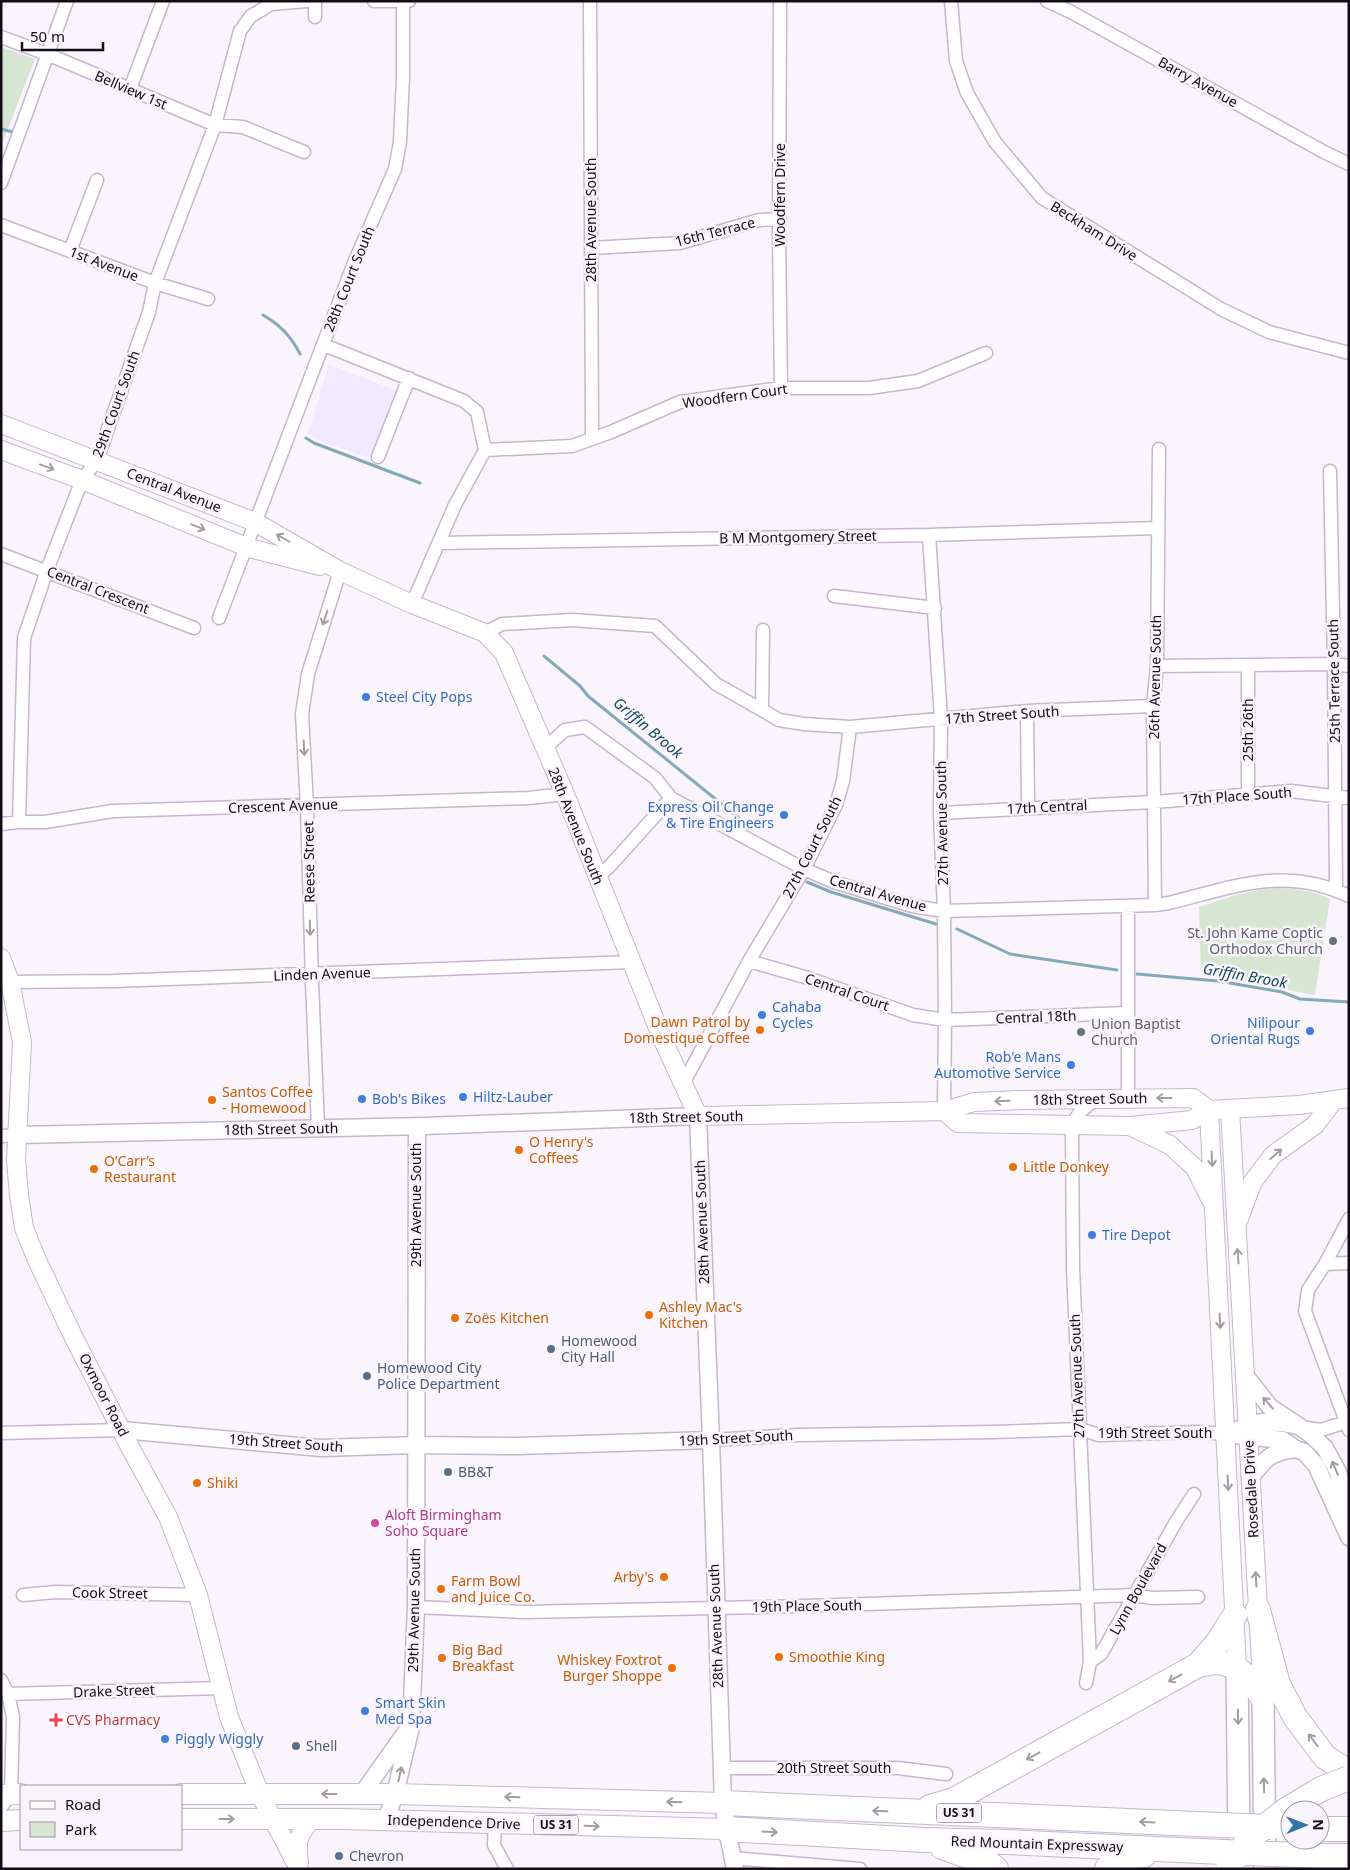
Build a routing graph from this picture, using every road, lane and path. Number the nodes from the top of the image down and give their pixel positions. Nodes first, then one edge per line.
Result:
1 (67, 1) edge
2 (163, 1) edge
3 (308, 1) edge
4 (315, 1) edge
5 (374, 1) edge
6 (403, 1) edge
7 (409, 1) edge
8 (590, 1) edge
9 (780, 1) edge
10 (952, 1) edge
11 (1047, 1) edge
12 (315, 17) dead end
13 (1, 37) edge
14 (48, 54) junction
15 (130, 90) junction
16 (216, 125) junction
17 (304, 152) dead end
18 (1349, 164) edge
19 (97, 180) dead end
20 (1, 183) edge
21 (780, 219) junction
22 (1, 225) edge
23 (591, 248) junction
24 (70, 251) junction
25 (155, 283) junction
26 (208, 299) dead end
27 (324, 345) junction
28 (986, 353) dead end
29 (1349, 353) edge
30 (409, 378) junction
31 (781, 388) junction
32 (1, 424) edge
33 (592, 438) junction
34 (1159, 449) dead end
35 (1, 450) edge
36 (485, 450) junction
37 (378, 457) dead end
38 (97, 460) junction
39 (1330, 471) dead end
40 (82, 480) junction
41 (255, 522) junction
42 (1157, 528) junction
43 (929, 535) junction
44 (440, 543) junction
45 (246, 547) junction
46 (1, 554) edge
47 (47, 570) junction
48 (340, 571) junction
49 (834, 596) dead end
50 (412, 604) junction
51 (935, 608) junction
52 (219, 618) dead end
53 (194, 628) dead end
54 (763, 630) dead end
55 (485, 633) junction
56 (504, 653) joint
57 (1334, 664) junction
58 (1248, 665) junction
59 (1157, 666) junction
60 (1349, 666) edge
61 (1153, 706) junction
62 (762, 710) junction
63 (1026, 712) junction
64 (941, 719) junction
65 (850, 727) junction
66 (545, 748) junction
67 (565, 794) junction
68 (1248, 794) junction
69 (1336, 795) junction
70 (671, 798) junction
71 (1349, 798) edge
72 (1154, 802) junction
73 (307, 806) junction
74 (1028, 807) junction
75 (940, 813) junction
76 (19, 822) junction
77 (1, 824) edge
78 (804, 869) junction
79 (596, 877) junction
80 (1336, 890) junction
81 (1349, 896) edge
82 (1155, 905) junction
83 (1128, 906) junction
84 (944, 911) junction
85 (1, 958) edge
86 (749, 961) junction
87 (633, 962) junction
88 (312, 974) junction
89 (10, 982) junction
90 (1127, 1013) junction
91 (945, 1020) junction
92 (683, 1084) junction
93 (1128, 1098) junction
94 (1095, 1099) junction
95 (1341, 1099) edge
96 (1209, 1110) junction
97 (1230, 1110) junction
98 (944, 1111) junction
99 (698, 1116) junction
100 (1072, 1124) junction
101 (416, 1126) junction
102 (1130, 1126) junction
103 (318, 1128) junction
104 (10, 1136) edge
105 (1214, 1208) junction
106 (1349, 1219) edge
107 (1236, 1226) junction
108 (1349, 1263) edge
109 (1325, 1264) junction
110 (1244, 1374) junction
111 (1298, 1426) junction
112 (1347, 1426) edge
113 (1080, 1429) junction
114 (122, 1430) junction
115 (1, 1432) edge
116 (1248, 1432) junction
117 (1226, 1434) junction
118 (711, 1440) junction
119 (416, 1445) junction
120 (1296, 1450) junction
121 (1250, 1478) junction
122 (1194, 1494) dead end
123 (1349, 1514) edge
124 (1349, 1537) edge
125 (23, 1595) dead end
126 (198, 1595) junction
127 (1135, 1595) junction
128 (1086, 1597) junction
129 (1198, 1597) dead end
130 (416, 1607) junction
131 (715, 1608) junction
132 (1258, 1610) junction
133 (1235, 1615) junction
134 (1090, 1662) junction
135 (1198, 1665) junction
136 (1237, 1668) junction
137 (1, 1680) edge
138 (1086, 1683) dead end
139 (221, 1688) junction
140 (8, 1694) junction
141 (1263, 1698) junction
142 (411, 1727) junction
143 (721, 1768) junction
144 (1349, 1772) edge
145 (946, 1774) dead end
146 (1349, 1778) edge
147 (182, 1794) edge
148 (260, 1794) junction
149 (362, 1794) junction
150 (395, 1794) junction
151 (11, 1799) edge
152 (723, 1803) junction
153 (915, 1812) junction
154 (314, 1818) junction
155 (182, 1819) edge
156 (273, 1819) junction
157 (20, 1820) edge
158 (386, 1820) junction
159 (1, 1821) edge
160 (495, 1823) junction
161 (1280, 1828) edge
162 (726, 1829) junction
163 (1330, 1829) edge
164 (1349, 1829) edge
165 (924, 1840) junction
166 (1191, 1851) junction
167 (1349, 1856) edge
168 (734, 1863) edge
169 (854, 1868) edge
170 (299, 1869) edge
171 (507, 1869) edge
172 (996, 1869) edge
173 (1107, 1869) edge
174 (1228, 1869) edge
175 (1239, 1869) edge
176 (1265, 1869) edge

1 - 14 street
2 - 15 street
3 - 16 street, 29th Court South
4 - 12 street
5 - 6 street
6 - 7 street
6 - 27 street, 28th Court South
8 - 23 street, 28th Avenue South
9 - 21 street, Woodfern Drive
10 - 29 street, Beckham Drive
11 - 18 street, Barry Avenue
13 - 14 street, Bellview 1st
14 - 15 street, Bellview 1st
14 - 20 street
15 - 16 street, Bellview 1st
16 - 17 street, Bellview 1st
16 - 25 street, 29th Court South
19 - 24 street
21 - 23 street, 16th Terrace
21 - 31 street, Woodfern Drive
22 - 24 street, 1st Avenue
23 - 33 street, 28th Avenue South
24 - 25 street, 1st Avenue
25 - 26 street, 1st Avenue
25 - 38 street, 29th Court South
27 - 30 street
27 - 41 street, 28th Court South
28 - 31 street, Woodfern Court
30 - 36 street
30 - 37 street
31 - 33 street, Woodfern Court
32 - 38 main road, Central Avenue
33 - 36 street, Woodfern Court
34 - 42 street, 26th Avenue South
35 -> 40 main road, Central Avenue
36 - 44 street
38 - 40 street, 29th Court South
38 - 41 main road, Central Avenue
39 - 57 street, 25th Terrace South
40 -> 45 main road, Central Avenue
40 - 47 street, 29th Court South
41 - 45 street, 28th Court South
48 -> 41 main road, Central Avenue
42 - 43 street, B M Montgomery Street
42 - 59 street, 26th Avenue South
43 - 44 street, B M Montgomery Street
43 - 51 street, 27th Avenue South
44 - 50 street
45 - 48 main road, Central Avenue
45 - 52 street, 28th Court South
46 - 47 street, Central Crescent
47 - 53 street, Central Crescent
47 - 76 street, 29th Court South
48 - 50 main road, Central Avenue
48 -> 73 street, Reese Street
49 - 51 street
50 - 55 main road, Central Avenue
51 - 64 street, 27th Avenue South
54 - 62 street
55 - 56 main road, Central Avenue
55 - 62 street
56 - 66 main road, 28th Avenue South
57 - 58 street
57 - 60 street
57 - 69 street, 25th Terrace South
58 - 59 street
58 - 68 street, 25th 26th
59 - 61 street, 26th Avenue South
61 - 63 street, 17th Street South
61 - 72 street, 26th Avenue South
62 - 65 street
63 - 64 street, 17th Street South
63 - 74 street
64 - 65 street, 17th Street South
64 - 75 street, 27th Avenue South
65 - 78 street, 27th Court South
66 - 67 main road, 28th Avenue South
66 - 70 street, Central Avenue
67 - 73 street, Crescent Avenue
67 - 79 main road, 28th Avenue South
68 - 69 street, 17th Place South
68 - 72 street, 17th Place South
69 - 71 street, 17th Place South
69 - 80 street, 25th Terrace South
70 - 78 street, Central Avenue
70 - 79 street
72 - 74 street, 17th Central
72 - 82 street, 26th Avenue South
73 - 76 street, Crescent Avenue
73 -> 88 street, Reese Street
74 - 75 street, 17th Central
75 - 84 street, 27th Avenue South
76 - 77 street, Crescent Avenue
78 - 84 street, Central Avenue
78 - 86 street, 27th Court South
79 - 87 main road, 28th Avenue South
80 - 81 street, Central Avenue
80 - 82 street, Central Avenue
82 - 83 street, Central Avenue
83 - 84 street, Central Avenue
83 - 90 street
84 - 91 street, 27th Avenue South
85 - 89 main road, Oxmoor Road
86 - 91 street, Central Court
86 - 92 street, 27th Court South
87 - 88 street, Linden Avenue
87 - 92 main road, 28th Avenue South
88 - 89 street, Linden Avenue
88 - 103 street, Reese Street
89 - 104 main road, Oxmoor Road
90 - 91 street, Central 18th
90 - 93 street
91 - 98 street, 27th Avenue South
92 - 99 main road, 28th Avenue South
93 - 94 main road, 18th Street South
96 -> 93 main road, 18th Street South
94 -> 98 main road, 18th Street South
94 - 100 street
95 - 97 main road, 18th Street South
107 -> 95 main road
96 - 97 main road, 18th Street South
96 - 102 main road
96 -> 105 main road, Rosedale Drive
97 - 107 main road, Rosedale Drive
98 - 99 main road, 18th Street South
98 - 100 main road
99 - 101 street, 18th Street South
99 - 118 street, 28th Avenue South
100 - 102 main road
100 - 113 street, 27th Avenue South
101 - 103 street, 18th Street South
101 - 119 street, 29th Avenue South
102 - 105 main road
103 - 104 street, 18th Street South
104 - 114 main road, Oxmoor Road
105 -> 117 main road, Rosedale Drive
106 - 109 street
110 -> 107 main road, Rosedale Drive
108 - 109 street
109 - 112 street
111 -> 110 street
110 - 116 main road, Rosedale Drive
111 - 112 street
111 - 116 street
123 -> 111 street
113 - 117 street, 19th Street South
113 - 118 street, 19th Street South
113 - 128 street, 27th Avenue South
114 - 115 street
114 - 119 street, 19th Street South
114 - 126 main road, Oxmoor Road
116 - 117 street
116 - 120 street
116 - 121 main road, Rosedale Drive
117 -> 133 main road, Rosedale Drive
118 - 119 street, 19th Street South
118 - 131 street, 28th Avenue South
119 - 130 street, 29th Avenue South
120 - 121 street
120 - 124 street
132 -> 121 main road, Rosedale Drive
122 - 127 street, Lynn Boulevard
125 - 126 street, Cook Street
126 - 139 main road, Oxmoor Road
127 - 128 street, 19th Place South
127 - 129 street, 19th Place South
127 - 134 street, Lynn Boulevard
128 - 131 street, 19th Place South
128 - 134 street, 27th Avenue South
130 - 131 street, 19th Place South
130 - 142 street, 29th Avenue South
131 - 143 street, 28th Avenue South
132 - 141 main road, Rosedale Drive
144 -> 132 highway
133 - 135 highway
133 - 136 main road, Rosedale Drive
134 - 138 street
135 - 136 highway
135 -> 153 highway
136 - 141 highway
136 -> 175 highway, Rosedale Drive
137 - 140 street
139 - 140 street, Drake Street
139 - 148 main road, Oxmoor Road
140 - 151 street
176 -> 141 highway, Rosedale Drive
142 - 149 street
150 -> 142 street, 29th Avenue South
143 - 145 street, 20th Street South
143 - 152 street, 28th Avenue South
146 - 174 highway, bridge
147 - 148 main road, Independence Drive / US 31
149 -> 148 main road, Independence Drive / US 31
148 - 156 main road, Oxmoor Road
149 - 150 main road, Independence Drive / US 31
152 -> 150 main road, Independence Drive / US 31
150 - 158 street, 29th Avenue South
153 -> 152 highway, Red Mountain Expressway / US 31
152 - 162 street, 28th Avenue South
161 -> 153 highway, Red Mountain Expressway / US 31, bridge
154 - 156 main road, Independence Drive / US 31
154 - 158 main road, Independence Drive / US 31
154 - 170 main road
155 -> 156 main road, Independence Drive / US 31
156 - 170 main road, Oxmoor Road
157 - 159 main road
158 - 160 main road, Independence Drive / US 31
160 -> 162 main road, Independence Drive / US 31
160 - 171 street
162 -> 165 highway, Red Mountain Expressway / US 31
162 - 168 street, 28th Avenue South
163 - 164 highway
165 - 166 highway, Red Mountain Expressway / US 31
165 - 172 highway
166 - 167 highway, Red Mountain Expressway / US 31, bridge
166 - 173 highway
168 - 169 street

